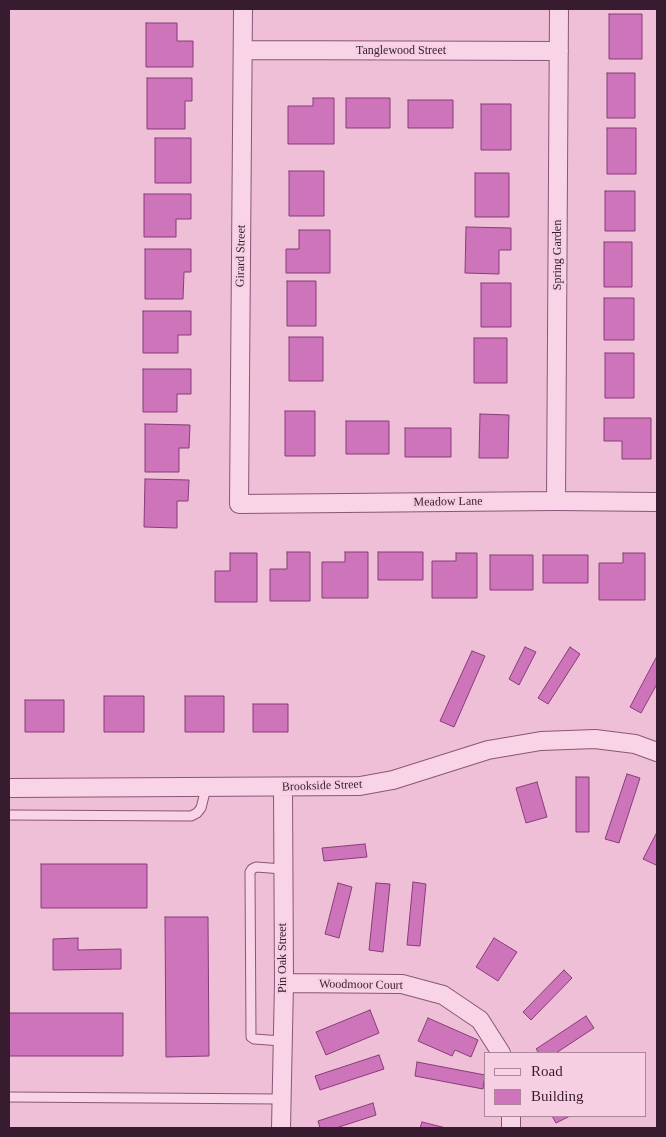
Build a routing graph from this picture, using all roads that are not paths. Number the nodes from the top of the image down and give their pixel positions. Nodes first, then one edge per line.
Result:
1 (243, 9) edge
2 (559, 9) edge
3 (243, 50) junction
4 (559, 51) junction
5 (556, 501) junction
6 (657, 502) edge
7 (238, 504) joint
8 (657, 752) edge
9 (284, 787) junction
10 (9, 788) edge
11 (206, 788) junction
12 (9, 815) edge
13 (283, 869) junction
14 (284, 983) junction
15 (282, 1041) junction
16 (500, 1052) edge
17 (9, 1097) edge
18 (281, 1099) junction
19 (281, 1128) edge

1 - 3 street, Girard Street
2 - 4 street, Spring Garden
3 - 4 street, Tanglewood Street
3 - 7 street, Girard Street
4 - 5 street, Spring Garden
5 - 6 street, Meadow Lane
5 - 7 street, Meadow Lane
8 - 9 street, Brookside Street
9 - 11 street, Brookside Street
9 - 13 street, Pin Oak Street
10 - 11 street, Brookside Street
11 - 12 lane
13 - 14 street, Pin Oak Street
13 - 15 lane
14 - 15 street, Pin Oak Street
14 - 16 street, Woodmoor Court
15 - 18 street, Pin Oak Street
17 - 18 lane
18 - 19 street, Pin Oak Street

